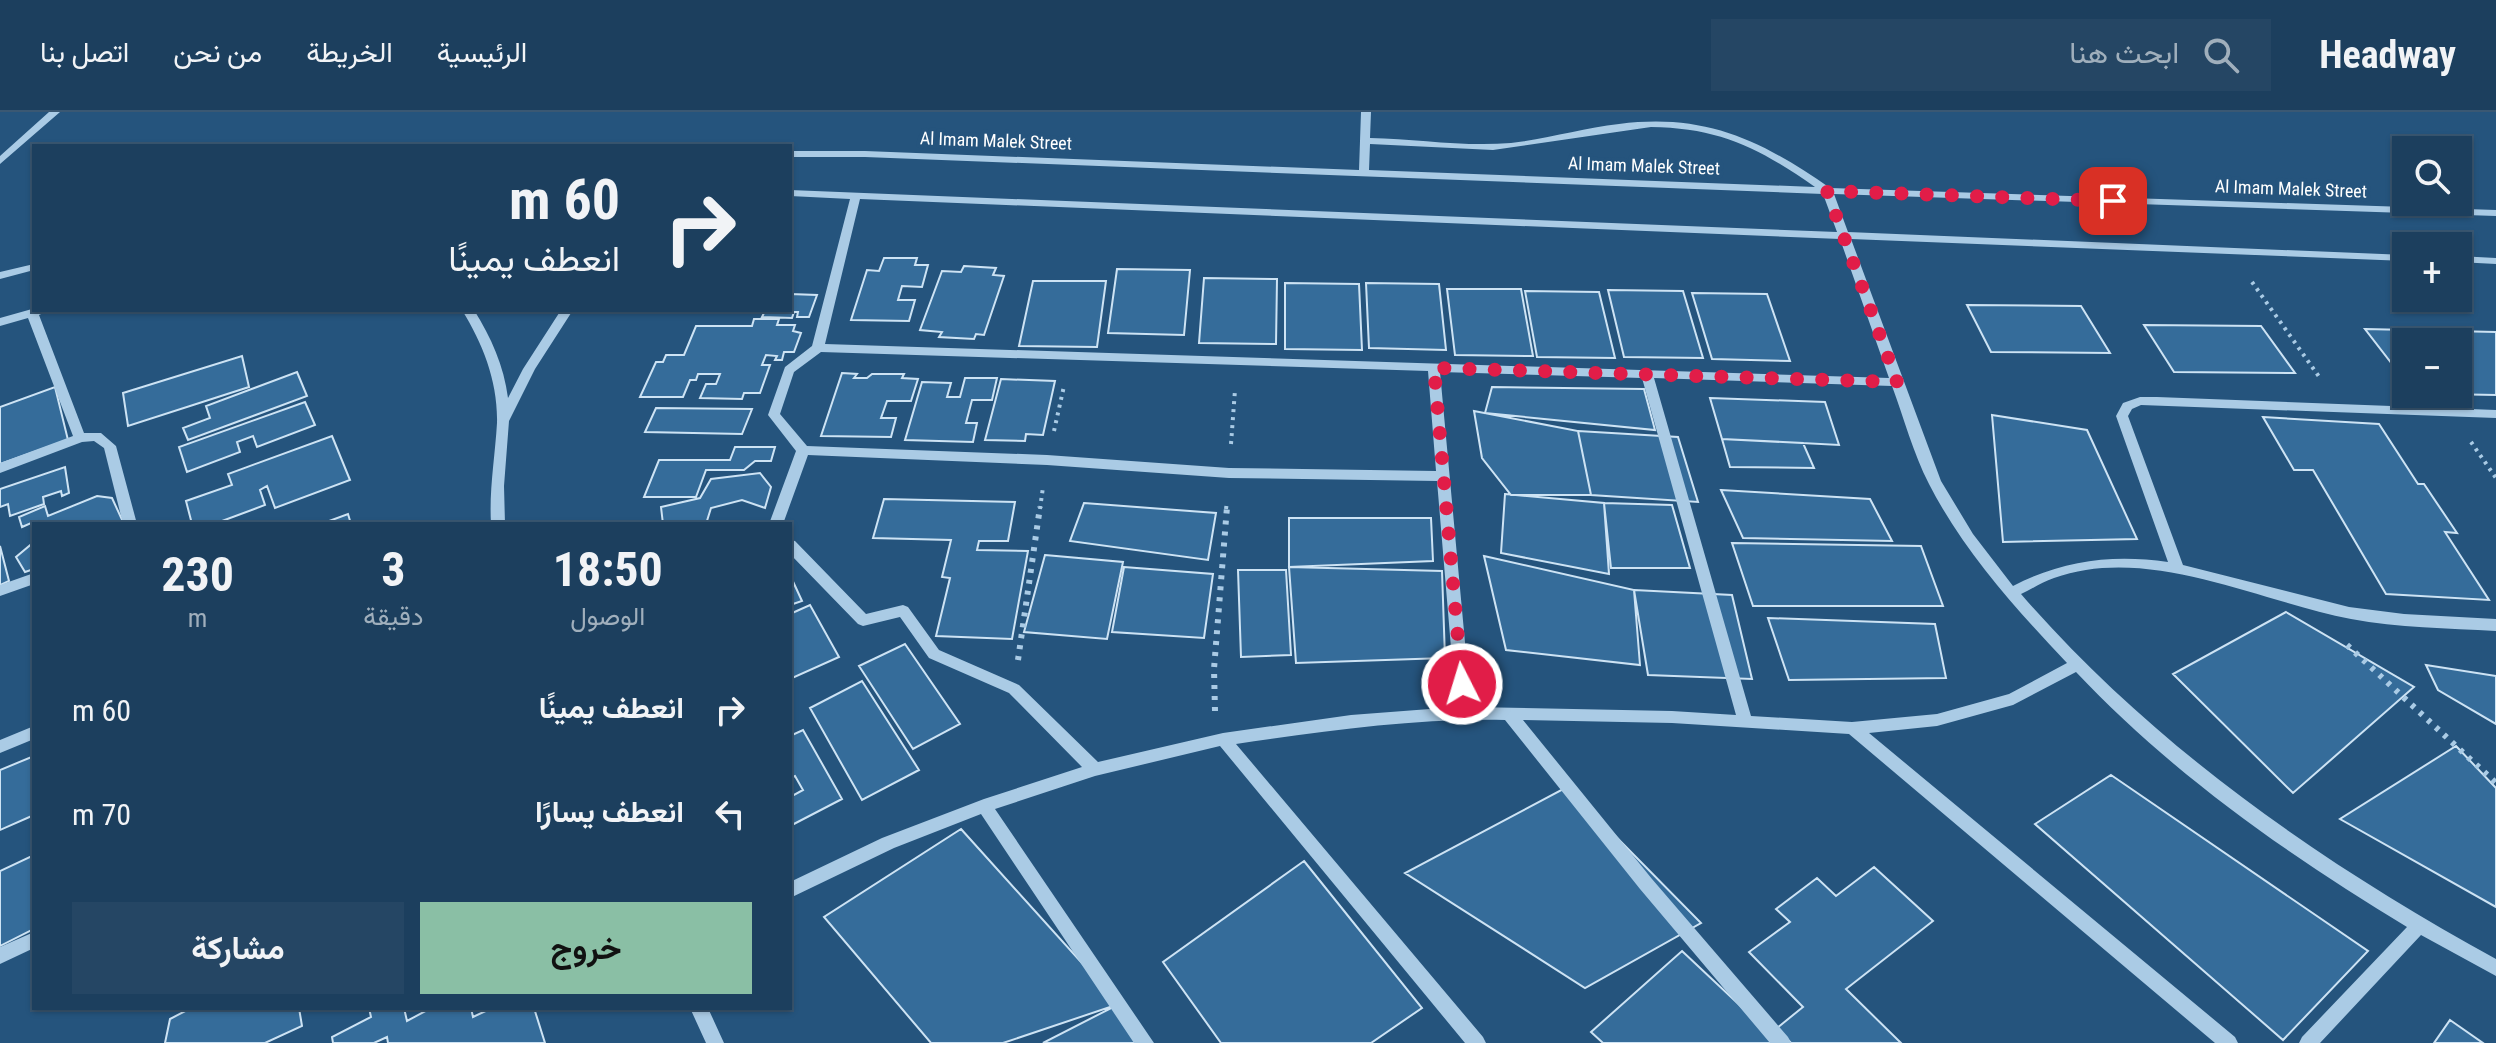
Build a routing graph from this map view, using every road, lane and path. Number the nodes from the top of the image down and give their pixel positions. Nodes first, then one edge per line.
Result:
1 (55, 112) edge
2 (1366, 112) edge
3 (1365, 141) junction
4 (792, 154) edge
5 (0, 161) edge
6 (1364, 173) junction
7 (1827, 191) junction
8 (792, 193) edge
9 (856, 194) junction
10 (2496, 213) edge
11 (1845, 237) junction
12 (2231, 252) junction
13 (2392, 258) edge
14 (2472, 260) edge
15 (2496, 261) edge
16 (32, 268) edge
17 (0, 276) edge
18 (38, 312) edge
19 (469, 312) edge
20 (566, 312) edge
21 (0, 322) edge
22 (818, 348) junction
23 (1071, 358) junction
24 (1237, 362) junction
25 (1434, 368) junction
26 (1647, 374) junction
27 (1897, 382) junction
28 (2342, 408) junction
29 (2496, 414) edge
30 (503, 421) junction
31 (80, 438) junction
32 (803, 450) junction
33 (1047, 460) junction
34 (0, 468) edge
35 (1229, 473) junction
36 (1443, 476) junction
37 (129, 522) edge
38 (498, 522) edge
39 (777, 522) edge
40 (792, 547) edge
41 (2177, 568) junction
42 (32, 579) edge
43 (0, 591) edge
44 (2011, 593) junction
45 (2496, 625) edge
46 (2345, 643) dead end
47 (2076, 665) junction
48 (1014, 689) junction
49 (1464, 713) junction
50 (1510, 715) junction
51 (1745, 721) junction
52 (1852, 728) junction
53 (32, 733) edge
54 (1223, 739) junction
55 (0, 747) edge
56 (1095, 769) junction
57 (2496, 783) edge
58 (984, 806) junction
59 (792, 889) edge
60 (2420, 925) junction
61 (32, 941) edge
62 (0, 956) edge
63 (2496, 968) edge
64 (700, 1010) edge
65 (715, 1043) edge
66 (1145, 1043) edge
67 (1477, 1043) edge
68 (1782, 1043) edge
69 (2229, 1043) edge
70 (2308, 1043) edge

1 - 5 street
2 - 3 street
3 - 6 street
3 - 7 street
4 - 6 street, Al Imam Malek Street
6 - 7 street, Al Imam Malek Street
7 - 10 street, Al Imam Malek Street
7 - 11 street
8 - 9 street
9 - 11 street
9 - 22 street
11 - 12 street
11 - 27 street
12 - 13 street
12 - 28 path
14 - 15 street
16 - 17 street
18 - 21 street
18 - 31 street
19 - 30 street
20 - 30 street
22 - 23 street
22 - 32 street
23 - 24 street
23 - 33 path
24 - 25 street
24 - 35 path
25 - 26 street
25 - 36 street
26 - 27 street
26 - 51 street
27 - 44 street
28 - 29 street
28 - 41 street
30 - 38 street
31 - 34 street
31 - 37 street
32 - 33 street
32 - 39 street
33 - 35 street
33 - 48 path
35 - 36 street
35 - 54 path
36 - 49 street
40 - 48 street
41 - 44 street
41 - 45 street
42 - 43 street
44 - 47 street
46 - 57 path
47 - 52 street
47 - 60 street
48 - 56 street
49 - 50 street
49 - 54 street
50 - 51 street
50 - 68 street
51 - 52 street
52 - 69 street
53 - 55 street
54 - 56 street
54 - 67 street
56 - 58 street
58 - 59 street
58 - 66 street
60 - 63 street
60 - 70 street
61 - 62 street
64 - 65 street

